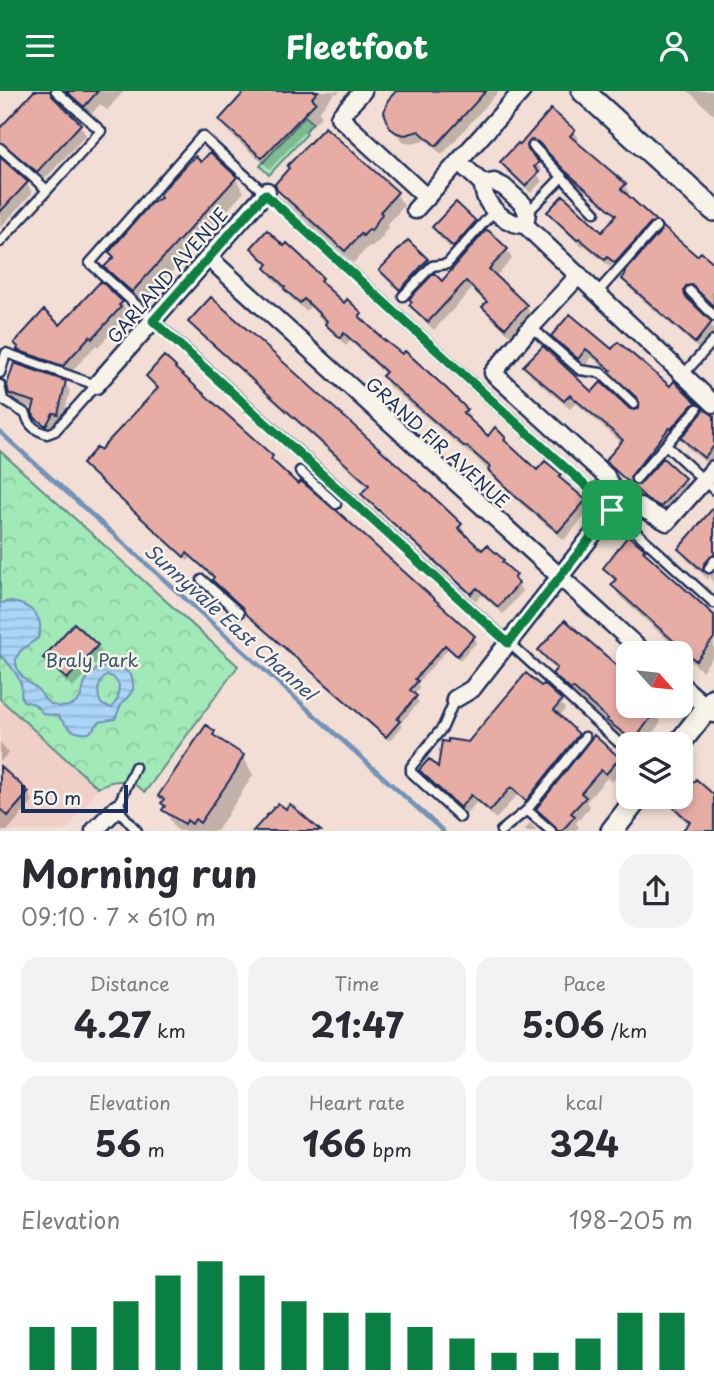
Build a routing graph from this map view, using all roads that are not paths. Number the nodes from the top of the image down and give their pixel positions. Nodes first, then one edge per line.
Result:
1 (56, 91) edge
2 (363, 91) edge
3 (522, 91) edge
4 (583, 91) edge
5 (533, 146) dead end
6 (0, 148) edge
7 (459, 162) junction
8 (562, 177) junction
9 (483, 184) junction
10 (47, 190) junction
11 (266, 192) junction
12 (427, 198) junction
13 (495, 210) junction
14 (714, 210) edge
15 (415, 211) dead end
16 (595, 212) dead end
17 (526, 219) junction
18 (656, 227) dead end
19 (0, 242) edge
20 (209, 258) junction
21 (579, 275) junction
22 (690, 291) dead end
23 (597, 293) junction
24 (404, 296) dead end
25 (714, 316) edge
26 (153, 321) junction
27 (531, 327) junction
28 (714, 340) edge
29 (0, 373) edge
30 (683, 375) junction
31 (96, 385) junction
32 (0, 386) edge
33 (634, 404) dead end
34 (714, 404) edge
35 (697, 409) dead end
36 (666, 445) junction
37 (300, 471) dead end
38 (636, 479) dead end
39 (711, 480) edge
40 (336, 504) dead end
41 (615, 506) junction
42 (559, 578) junction
43 (202, 580) dead end
44 (714, 603) edge
45 (239, 613) dead end
46 (630, 641) edge
47 (508, 643) junction
48 (693, 694) edge
49 (455, 699) joint
50 (712, 707) edge
51 (690, 732) edge
52 (585, 737) dead end
53 (616, 740) edge
54 (135, 767) dead end
55 (117, 808) junction
56 (629, 809) edge
57 (527, 810) junction
58 (460, 817) dead end
59 (94, 831) edge
60 (137, 831) edge
61 (501, 831) edge
62 (551, 831) edge
63 (612, 831) edge

1 - 10 lane
2 - 12 street
3 - 7 street
4 - 14 main road
5 - 8 lane
6 - 10 lane
7 - 9 street
7 - 12 street
8 - 16 lane
8 - 17 lane
9 - 13 street
9 - 17 street
10 - 19 lane
11 - 20 street, GARLAND AVENUE
11 - 26 lane
11 - 41 lane
12 - 15 street
13 - 17 street
13 - 24 lane
17 - 21 street
18 - 23 lane
20 - 26 street, GARLAND AVENUE
20 - 42 street, GRAND FIR AVENUE
21 - 23 street
21 - 27 street
22 - 25 lane
23 - 30 street
26 - 31 street, GARLAND AVENUE
26 - 47 lane
27 - 33 lane
27 - 41 street
28 - 30 lane
29 - 31 lane
30 - 34 street
31 - 32 lane
35 - 36 lane
36 - 38 lane
36 - 39 lane
37 - 40 lane
39 - 41 street
41 - 42 street
41 - 44 lane
42 - 46 street, GRAND FIR AVENUE
42 - 47 street
43 - 45 lane
47 - 49 street
47 - 53 lane
48 - 50 street
49 - 58 lane
50 - 51 main road
52 - 57 lane
54 - 55 lane
55 - 59 street
55 - 60 lane
56 - 63 main road
57 - 61 lane
57 - 62 lane

